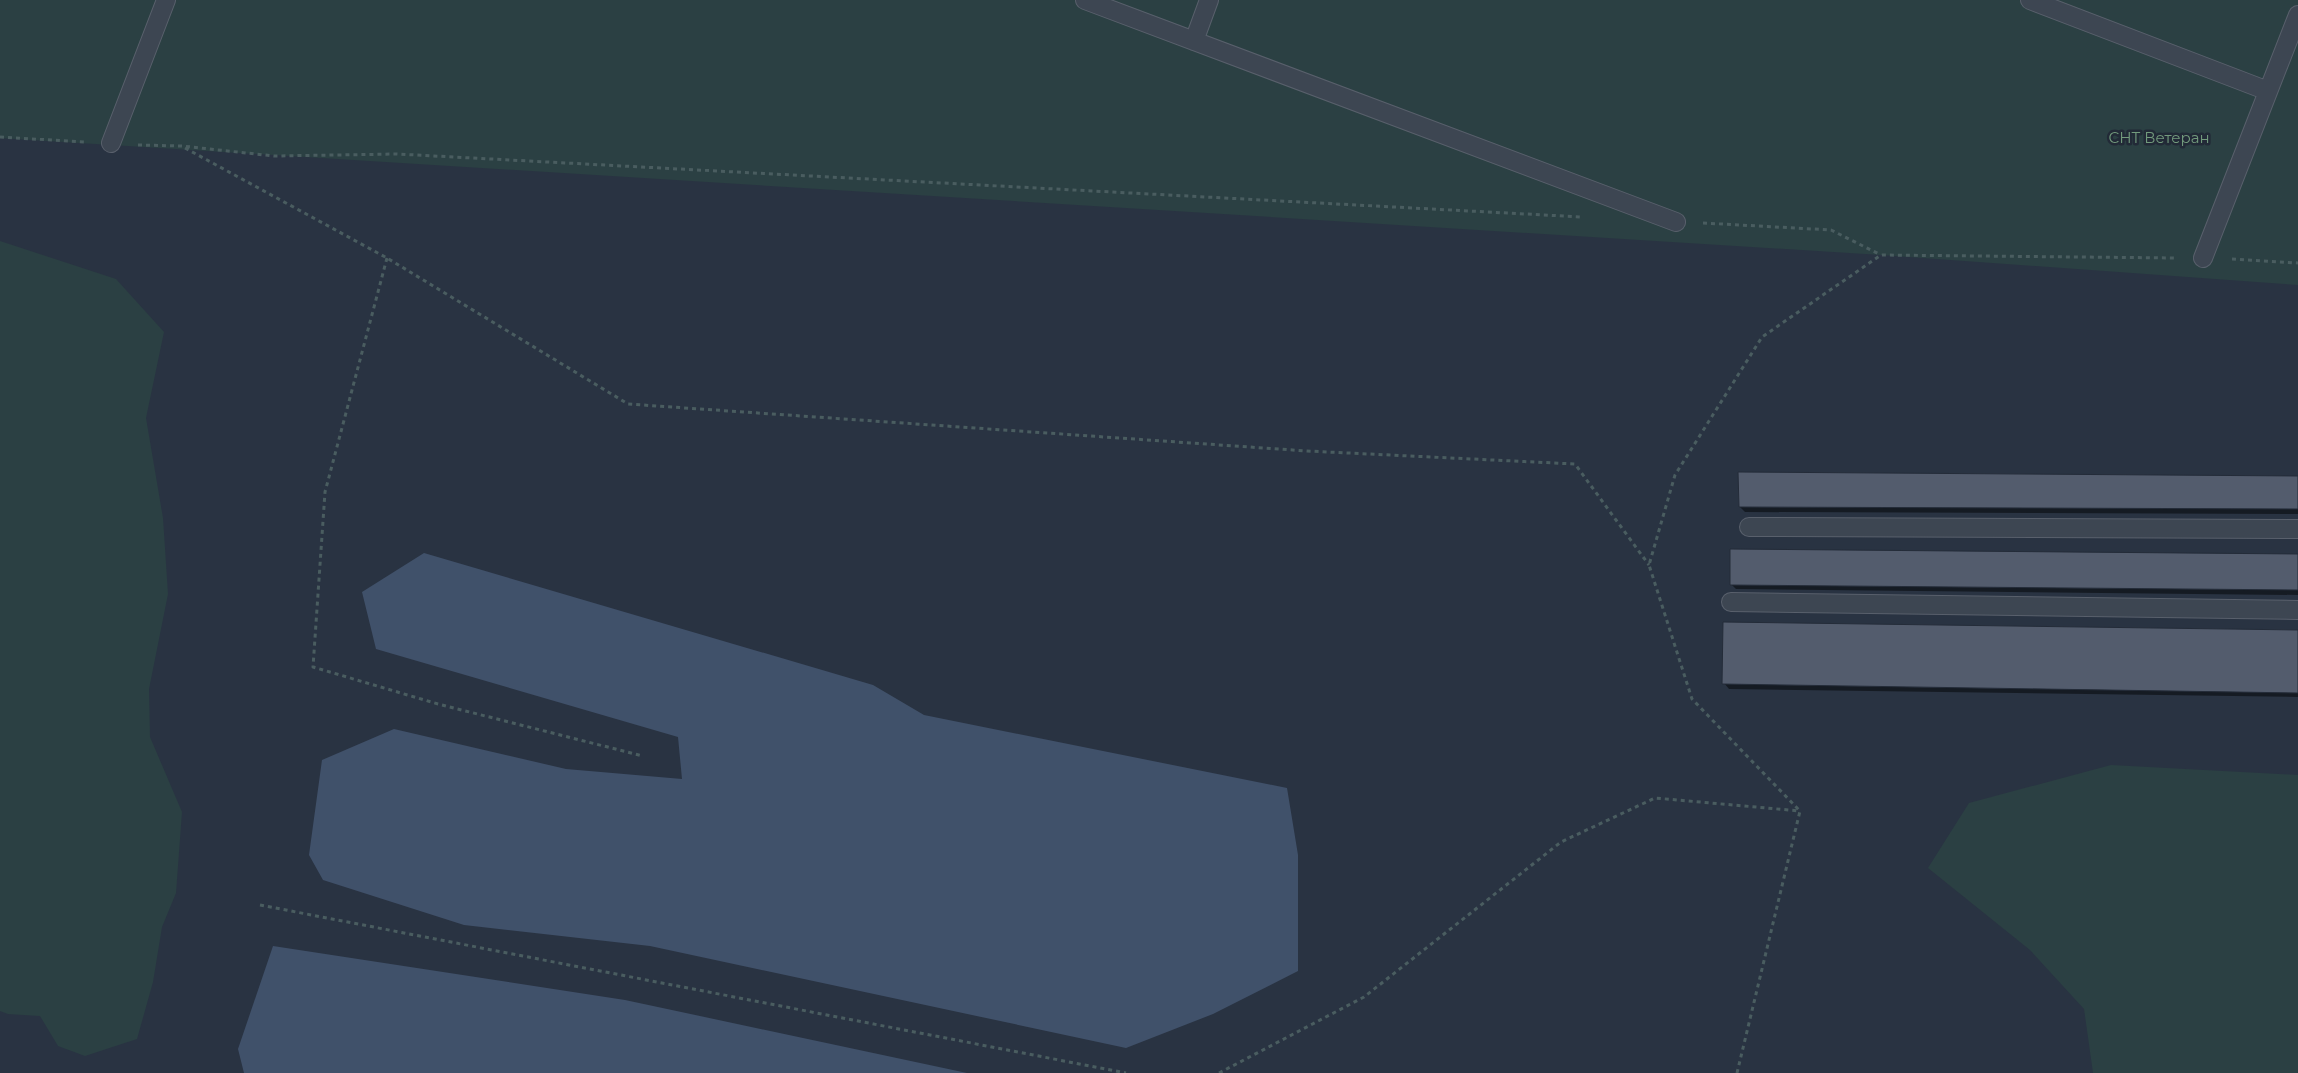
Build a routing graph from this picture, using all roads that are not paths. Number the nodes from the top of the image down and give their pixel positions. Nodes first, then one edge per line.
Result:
1 (166, 0) edge
2 (1085, 0) edge
3 (1209, 0) edge
4 (2030, 0) edge
5 (2298, 15) edge
6 (1194, 41) junction
7 (2268, 91) junction
8 (111, 144) road end
9 (1676, 222) road end
10 (2203, 258) dead end
11 (1749, 527) dead end
12 (2298, 529) edge
13 (1731, 602) dead end
14 (2298, 610) edge

1 - 8 lane
2 - 6 lane
3 - 6 lane
4 - 7 lane
5 - 7 lane
6 - 9 lane
7 - 10 lane
11 - 12 lane
13 - 14 lane

